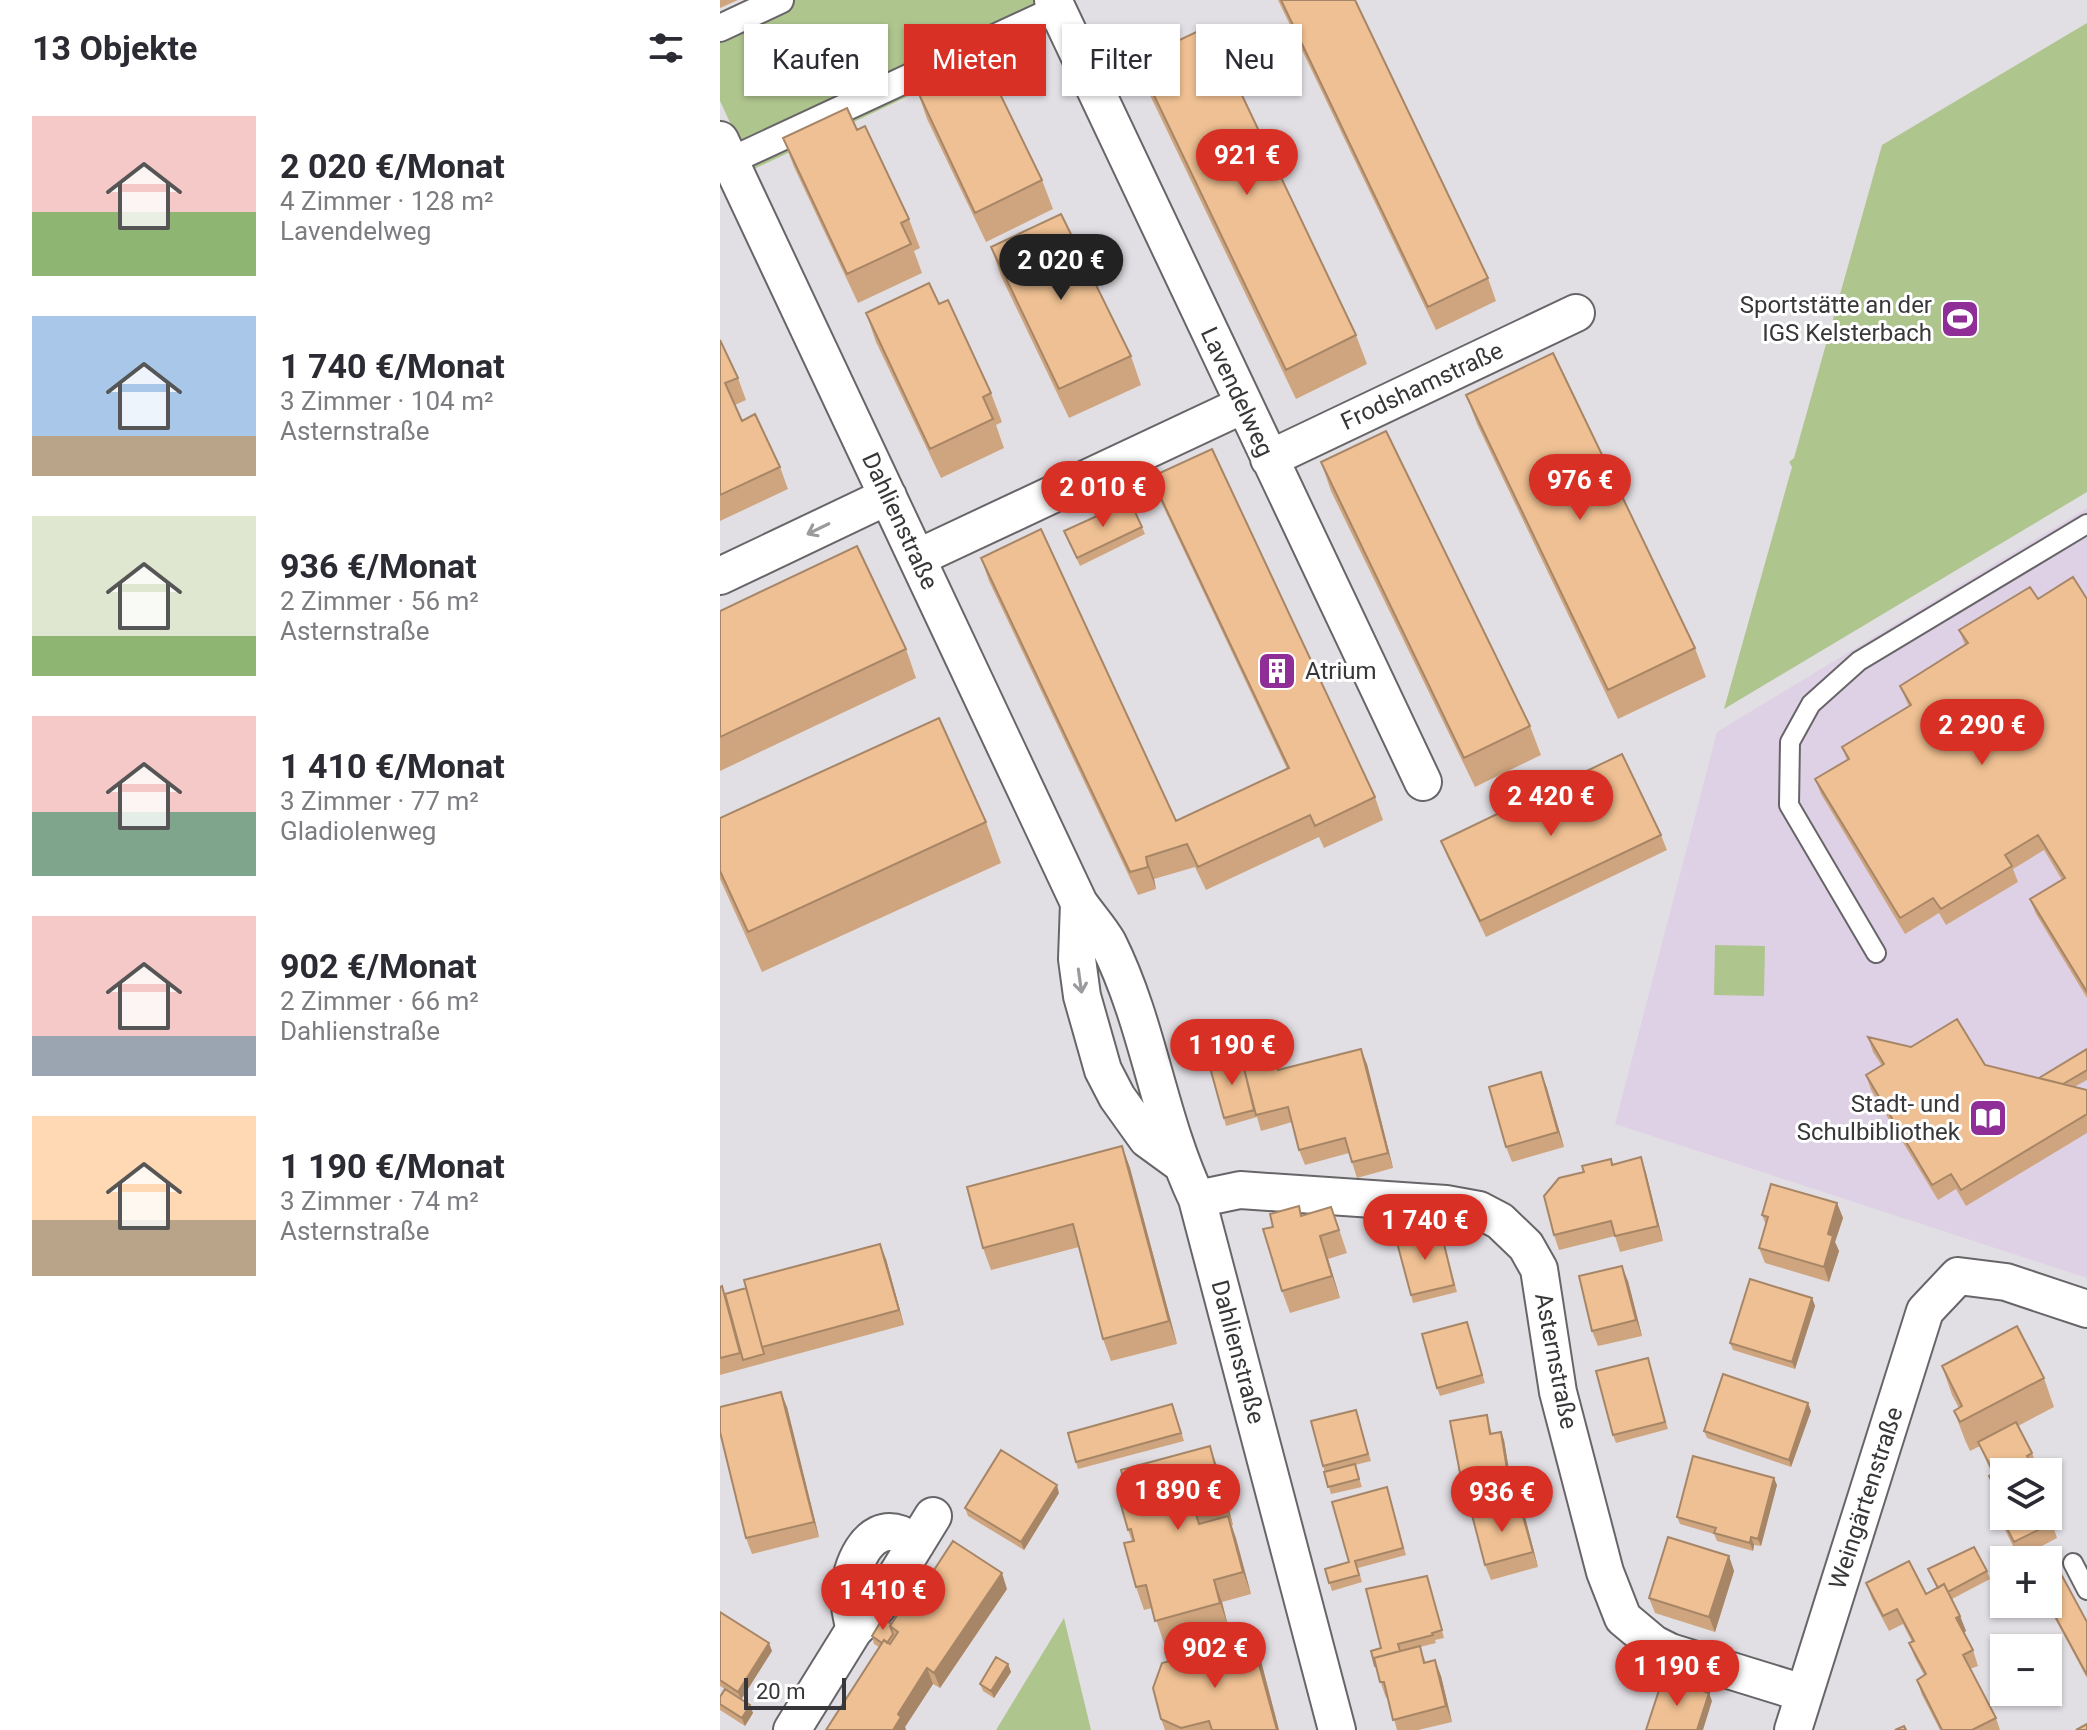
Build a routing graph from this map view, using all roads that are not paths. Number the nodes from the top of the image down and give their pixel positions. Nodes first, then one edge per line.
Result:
1 (780, 0) edge
2 (1062, 3) edge
3 (720, 28) edge
4 (725, 151) edge
5 (1576, 313) dead end
6 (1243, 405) junction
7 (1269, 459) junction
8 (888, 496) junction
9 (2087, 524) edge
10 (917, 558) junction
11 (720, 576) edge
12 (1423, 782) dead end
13 (1079, 903) junction
14 (1876, 953) dead end
15 (1180, 1163) junction
16 (1197, 1199) junction
17 (2087, 1309) edge
18 (924, 1530) dead end
19 (2073, 1563) dead end
20 (2087, 1590) edge
21 (1803, 1693) junction
22 (792, 1730) edge
23 (1337, 1730) edge
24 (1793, 1730) edge

1 - 3 street
2 - 4 street
2 - 6 street, Lavendelweg
4 - 8 street, Dahlienstraße
5 - 7 street, Frodshamstraße
6 - 7 street, Lavendelweg
6 - 10 street
7 - 12 street, Lavendelweg
8 - 10 street, Dahlienstraße
8 -> 11 street
9 - 14 lane
10 - 13 street, Dahlienstraße
13 - 15 street, Dahlienstraße
13 -> 15 street, Dahlienstraße
15 - 16 street, Dahlienstraße
16 - 21 street, Asternstraße
16 - 23 street, Dahlienstraße
17 - 21 street, Weingärtenstraße
18 - 22 street
19 - 20 lane
21 - 24 street, Weingärtenstraße

